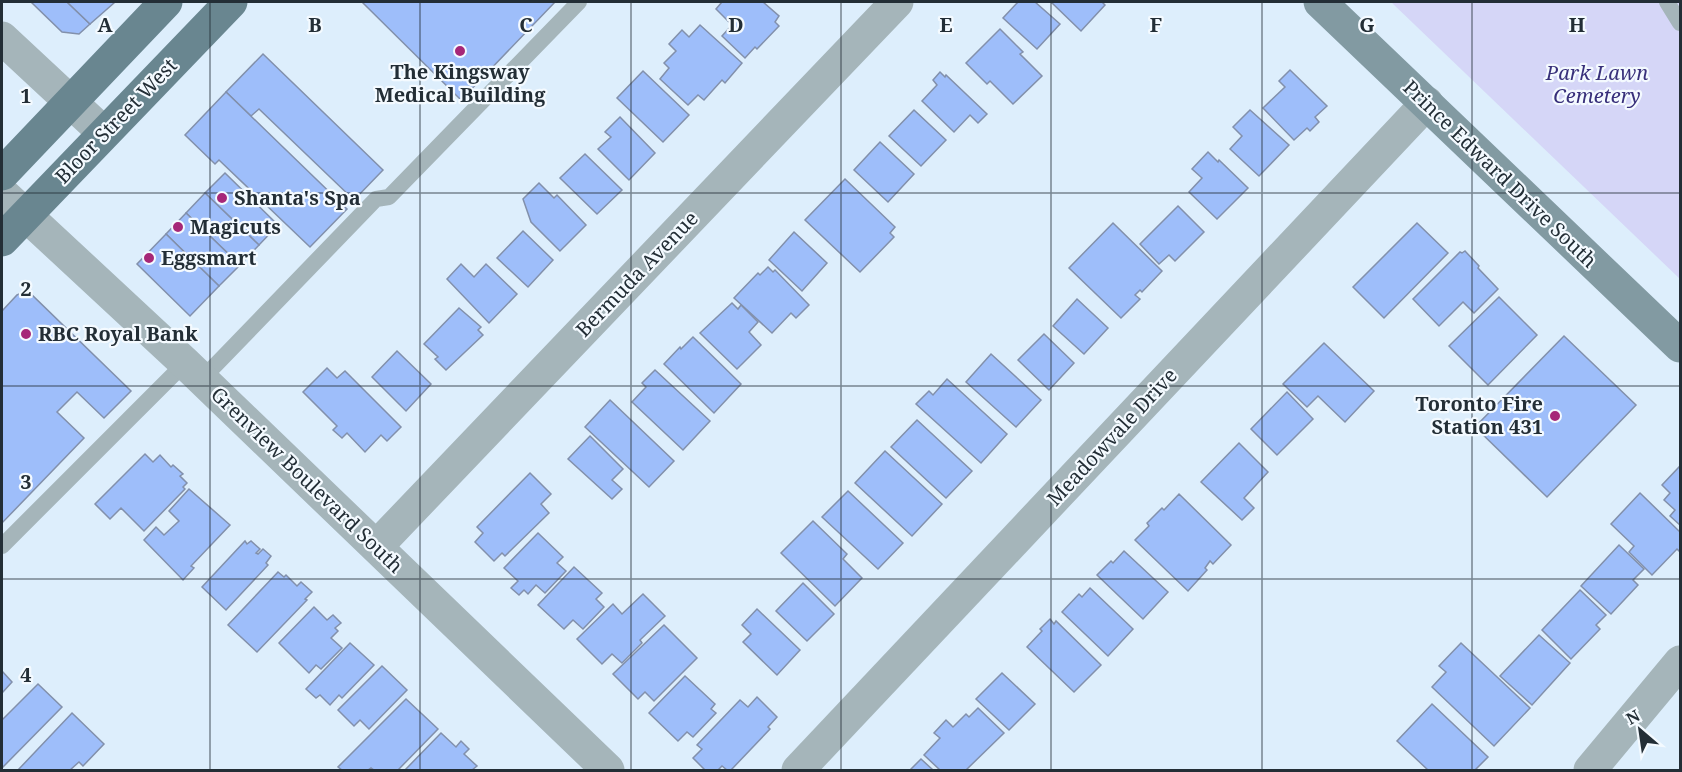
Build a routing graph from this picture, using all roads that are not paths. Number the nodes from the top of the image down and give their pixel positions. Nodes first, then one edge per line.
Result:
1 (166, 2) edge
2 (231, 2) edge
3 (579, 2) edge
4 (897, 2) edge
5 (1320, 2) edge
6 (1667, 2) edge
7 (1680, 23) edge
8 (2, 38) edge
9 (70, 101) junction
10 (1427, 103) junction
11 (104, 133) junction
12 (2, 174) edge
13 (2, 193) edge
14 (26, 215) junction
15 (2, 240) edge
16 (1680, 346) edge
17 (194, 371) junction
18 (2, 546) edge
19 (377, 546) junction
20 (1680, 662) edge
21 (608, 771) edge
22 (798, 771) edge
23 (1590, 771) edge

1 - 9 main road
2 - 11 main road, Bloor Street West
3 - 17 lane
4 - 19 street, Bermuda Avenue
5 - 10 street, Prince Edward Drive South
6 - 7 lane
8 - 9 street
9 - 11 street
9 - 12 main road
10 - 16 street, Prince Edward Drive South
10 - 22 street, Meadowvale Drive
11 - 14 main road, Bloor Street West
13 - 14 street, Grenview Boulevard South
14 - 15 main road, Bloor Street West
14 - 17 street, Grenview Boulevard South
17 - 18 lane
17 - 19 street, Grenview Boulevard South
19 - 21 street, Grenview Boulevard South
20 - 23 street

